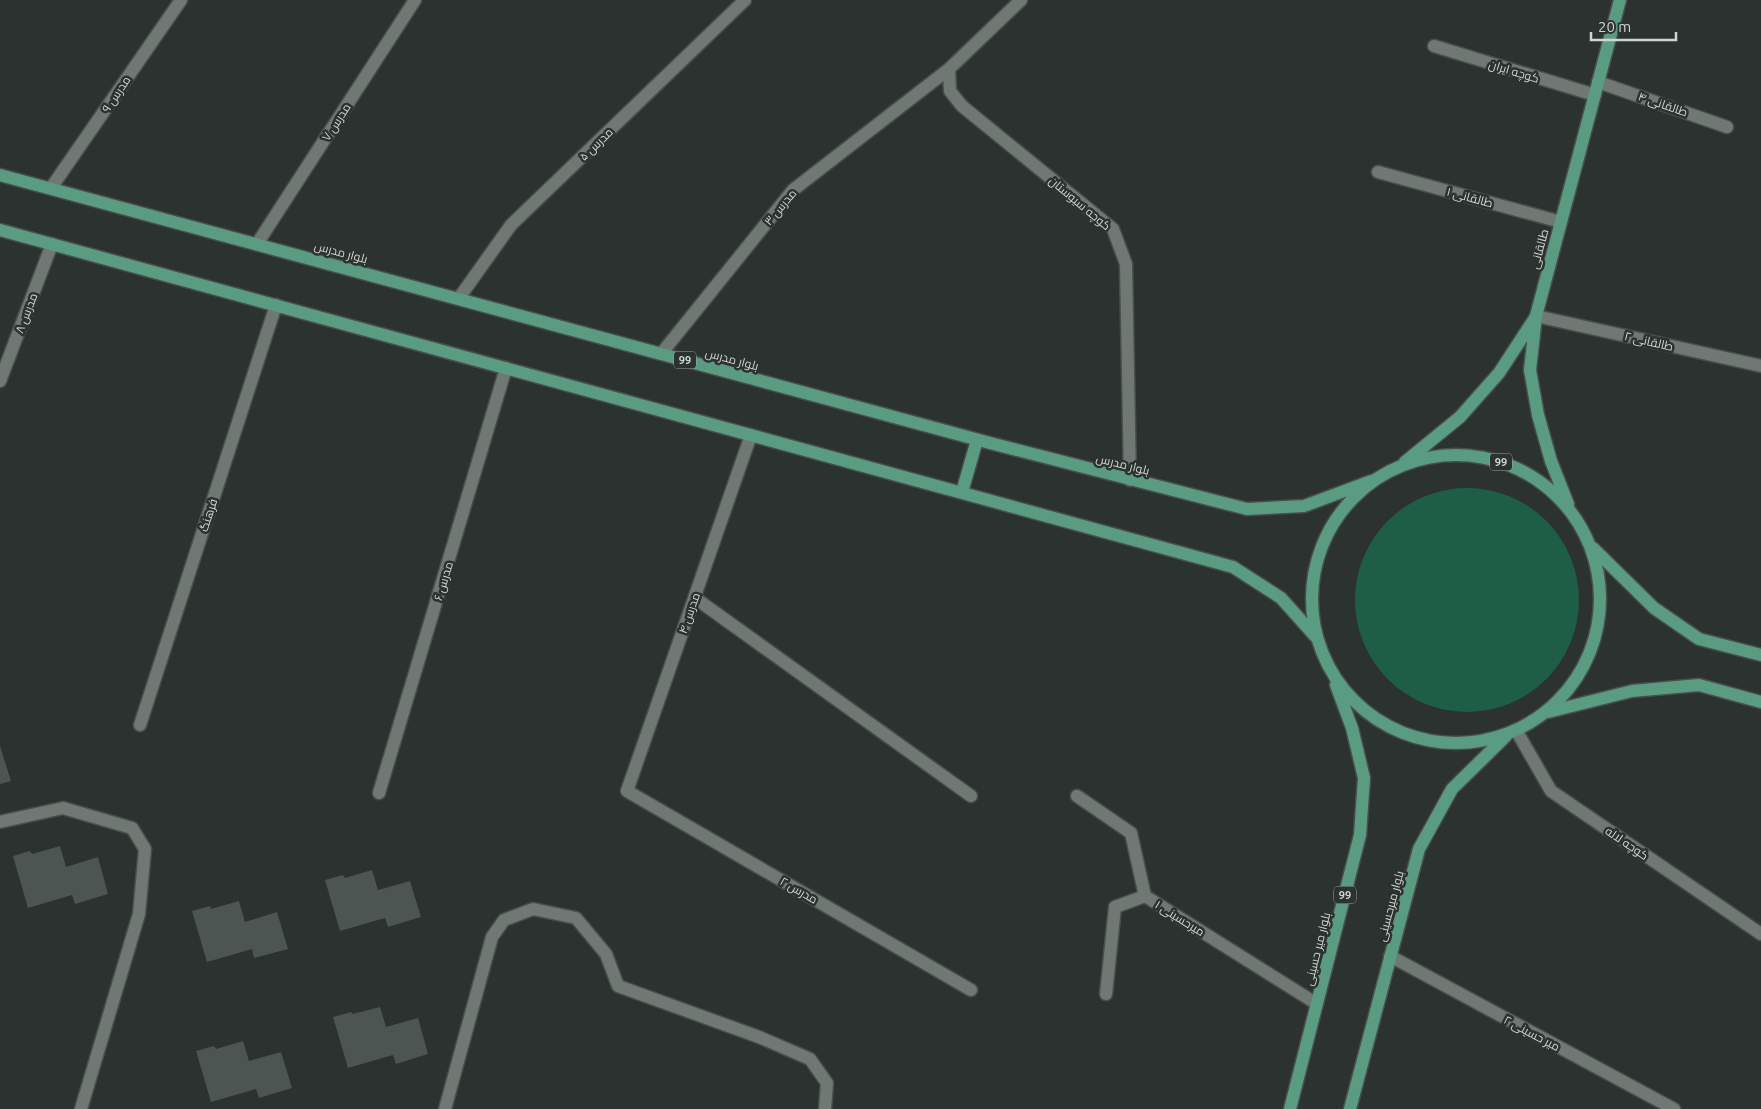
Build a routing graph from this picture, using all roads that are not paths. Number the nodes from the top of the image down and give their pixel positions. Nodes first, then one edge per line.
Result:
1 (181, 0) edge
2 (415, 0) edge
3 (745, 0) edge
4 (1021, 0) edge
5 (1620, 0) edge
6 (1434, 46) dead end
7 (949, 69) junction
8 (1598, 82) junction
9 (1595, 95) junction
10 (1727, 127) dead end
11 (1378, 172) dead end
12 (0, 175) edge
13 (52, 188) junction
14 (1561, 222) junction
15 (0, 230) edge
16 (52, 244) junction
17 (257, 244) junction
18 (459, 298) junction
19 (276, 305) junction
20 (1536, 316) junction
21 (661, 354) junction
22 (1761, 366) edge
23 (506, 368) junction
24 (0, 382) edge
25 (751, 434) junction
26 (977, 440) junction
27 (1404, 464) junction
28 (1130, 480) junction
29 (1371, 481) junction
30 (962, 492) junction
31 (1568, 506) junction
32 (1593, 548) junction
33 (695, 598) junction
34 (1315, 636) junction
35 (1761, 655) edge
36 (1335, 680) junction
37 (1761, 702) edge
38 (1548, 712) junction
39 (140, 726) dead end
40 (1511, 733) junction
41 (627, 791) joint
42 (379, 793) dead end
43 (971, 796) dead end
44 (1077, 796) dead end
45 (0, 822) edge
46 (1145, 896) junction
47 (1761, 934) edge
48 (1390, 956) junction
49 (971, 990) dead end
50 (1106, 994) dead end
51 (1317, 1004) junction
52 (81, 1109) edge
53 (445, 1109) edge
54 (825, 1109) edge
55 (1290, 1109) edge
56 (1350, 1109) edge
57 (1674, 1109) edge

1 - 13 street, مدرس ۹
2 - 17 street, مدرس ۷
3 - 18 street, مدرس ۵
4 - 7 street
5 - 8 main road, طالقانی
6 - 9 street, کوچه ایران
7 - 21 street, مدرس ۳
7 - 28 street, کوچه سیوستان
8 - 9 main road, طالقانی
8 - 10 street, طالقانی ۴
9 - 14 main road, طالقانی
11 - 14 street, طالقانی ۱
12 - 13 main road, بلوار مدرس / 99
13 - 17 main road, بلوار مدرس / 99
14 - 20 main road, طالقانی
15 - 16 main road, 99
16 - 19 main road, 99
16 - 24 street, مدرس ۸
17 - 18 main road, بلوار مدرس / 99
18 - 21 main road, بلوار مدرس / 99
19 - 23 main road, 99
19 - 39 street, فرهنگ
20 - 22 street, طالقانی ۲
20 - 27 main road
20 - 31 main road, طالقانی
21 - 26 main road, بلوار مدرس / 99
23 - 25 main road, 99
23 - 42 street, مدرس ۶
25 - 30 main road, 99
25 - 33 street, مدرس ۴
26 - 28 main road, بلوار مدرس / 99
26 - 30 main road
27 - 29 main road, 99
27 - 31 main road, 99
28 - 29 main road, بلوار مدرس / 99
29 - 34 main road, 99
30 - 34 main road, 99
31 - 32 main road, 99
32 - 35 main road
32 - 38 main road, 99
33 - 41 street, مدرس ۴
33 - 43 street
34 - 36 main road, 99
36 - 40 main road, 99
36 - 51 main road, بلوار میر حسینی / 99
37 - 38 main road
38 - 40 main road, 99
40 - 47 street, کوچه لاله
40 - 48 main road, بلوار میرحسینی / 99
41 - 49 street, مدرس ۲
44 - 46 street
45 - 52 street
46 - 50 street, میرحسینی ۱
46 - 51 street, میرحسینی ۱
48 - 56 main road, بلوار میرحسینی / 99
48 - 57 street, میر حسینی ۲
51 - 55 main road, بلوار میر حسینی / 99
53 - 54 street

